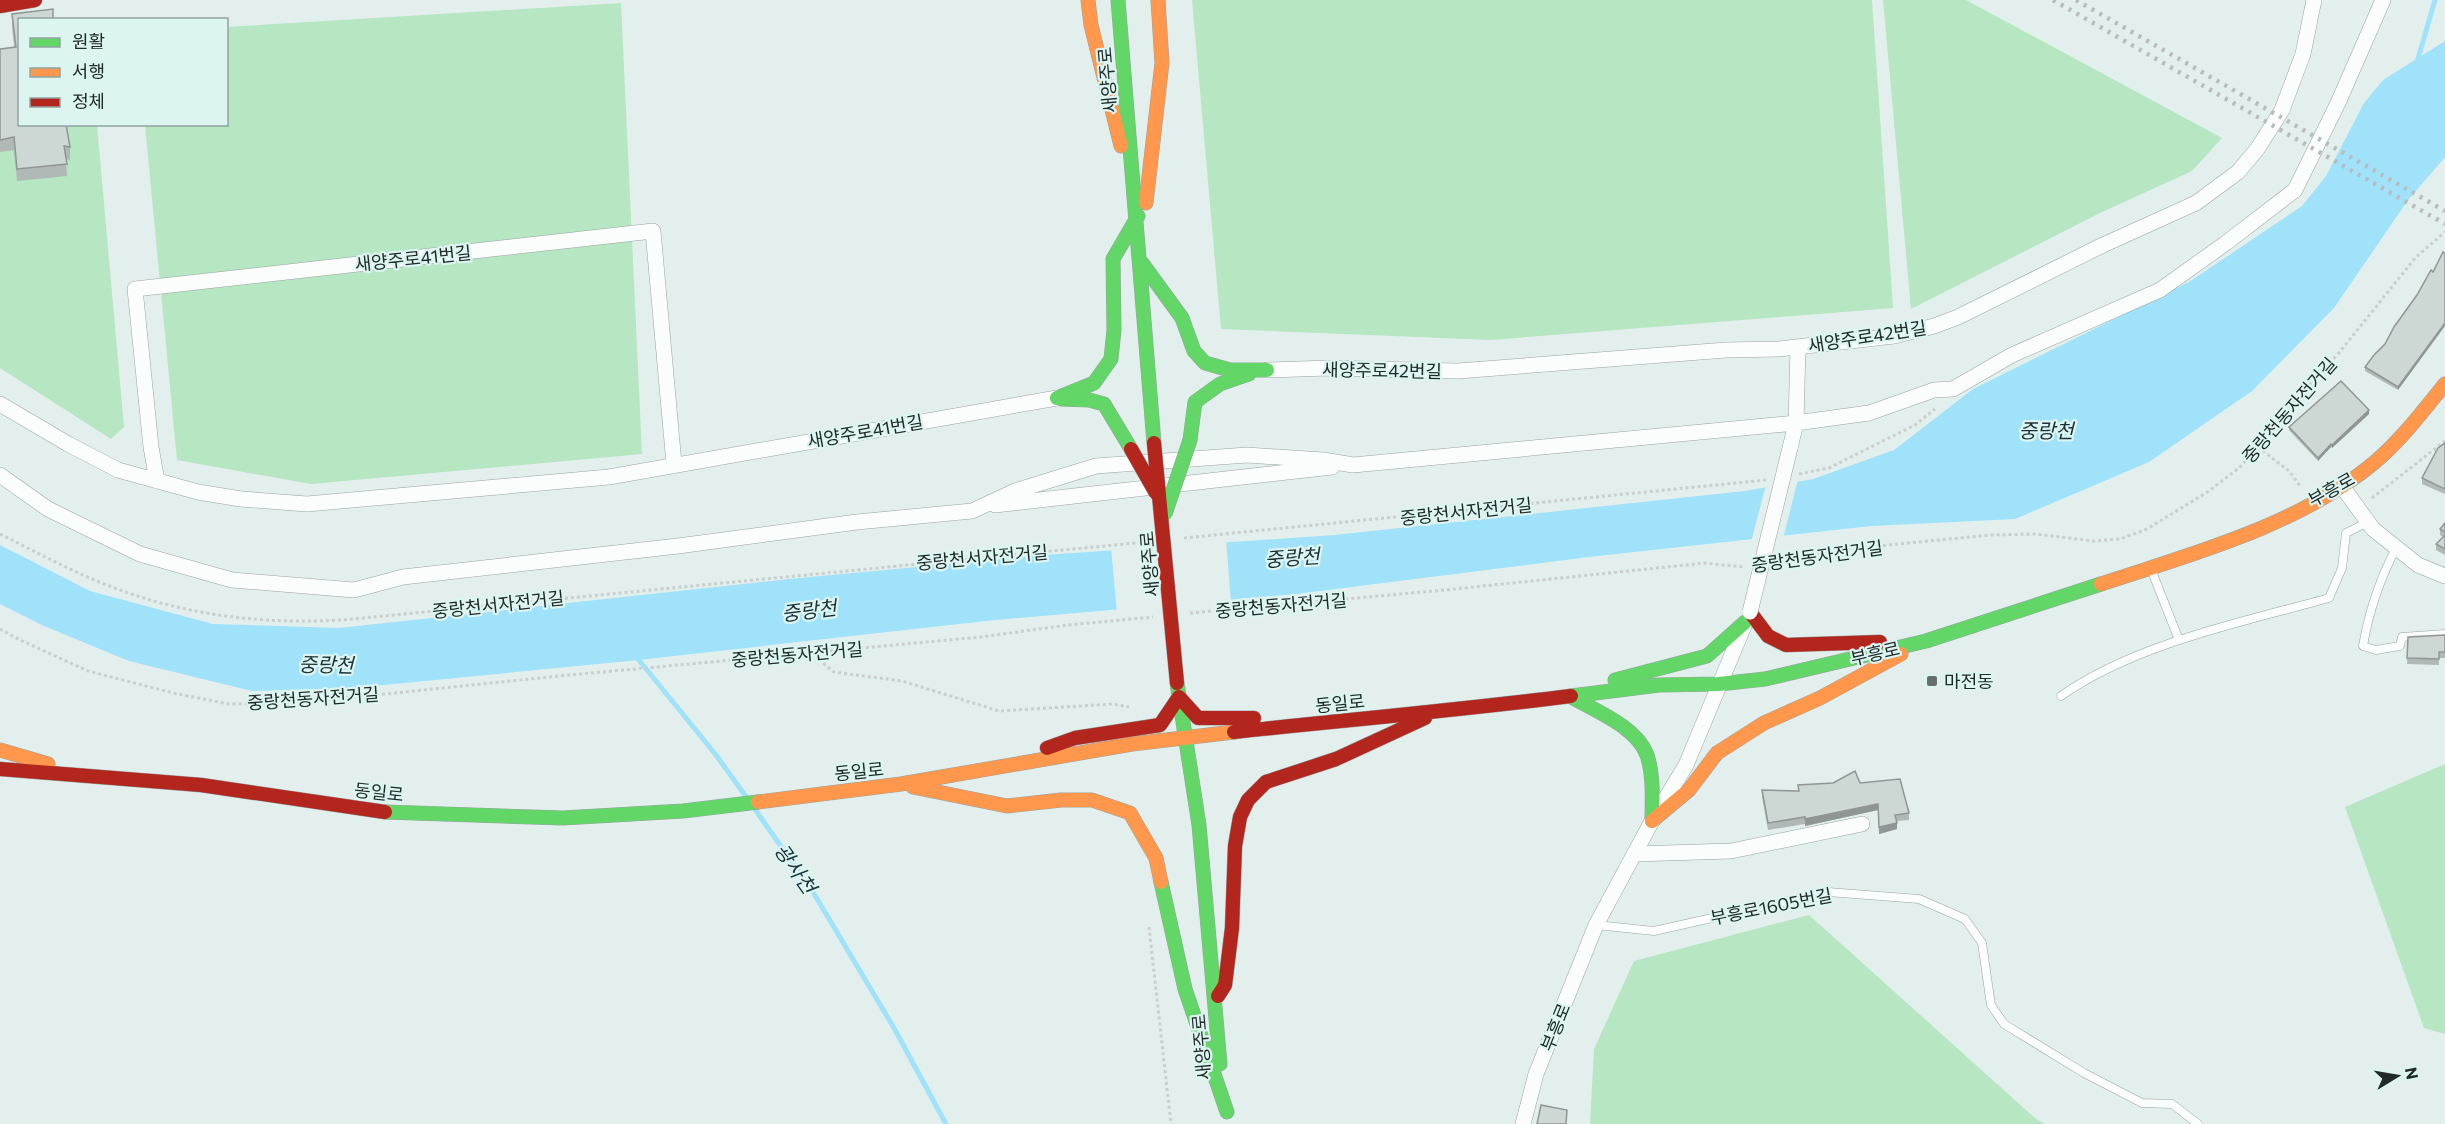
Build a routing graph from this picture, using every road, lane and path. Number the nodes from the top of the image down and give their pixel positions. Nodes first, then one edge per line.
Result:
1 (35, 0) edge
2 (1088, 0) edge
3 (1118, 0) edge
4 (1158, 0) edge
5 (2314, 0) edge
6 (2383, 0) edge
7 (0, 6) edge
8 (1137, 212) junction
9 (2445, 232) edge
10 (1141, 256) junction
11 (1798, 347) junction
12 (1267, 370) junction
13 (2445, 384) edge
14 (1953, 389) junction
15 (1057, 398) junction
16 (0, 405) edge
17 (1796, 423) junction
18 (2445, 441) edge
19 (2258, 447) junction
20 (674, 464) junction
21 (1353, 465) junction
22 (1796, 474) dead end
23 (0, 476) edge
24 (1774, 478) dead end
25 (157, 481) junction
26 (2341, 485) junction
27 (2301, 488) dead end
28 (2372, 498) dead end
29 (1161, 504) junction
30 (982, 506) junction
31 (1163, 520) junction
32 (2368, 522) junction
33 (0, 534) edge
34 (1179, 539) dead end
35 (1156, 541) dead end
36 (2396, 548) junction
37 (1753, 567) dead end
38 (1766, 567) dead end
39 (2151, 567) junction
40 (2445, 576) edge
41 (1182, 614) dead end
42 (1160, 616) dead end
43 (1748, 617) junction
44 (0, 629) edge
45 (2445, 634) edge
46 (2179, 640) junction
47 (1926, 641) junction
48 (818, 653) junction
49 (1719, 684) junction
50 (1178, 690) junction
51 (1569, 696) junction
52 (2061, 696) dead end
53 (1547, 699) junction
54 (1129, 707) dead end
55 (1437, 713) junction
56 (1363, 718) junction
57 (1186, 739) junction
58 (0, 750) edge
59 (991, 768) junction
60 (0, 769) edge
61 (95, 777) junction
62 (901, 784) junction
63 (1652, 821) junction
64 (1862, 824) dead end
65 (1634, 854) junction
66 (1149, 923) dead end
67 (1596, 925) junction
68 (1215, 1001) junction
69 (1228, 1118) edge
70 (1172, 1124) edge
71 (1523, 1124) edge
72 (2198, 1124) edge

1 - 7 main road
2 - 8 main road
3 - 8 main road, 새양주로
4 - 10 main road
5 - 11 street, 새양주로42번길
6 - 14 street
8 - 10 main road, 새양주로
8 - 15 main road
9 - 19 path, 중랑천동자전거길
10 - 12 main road
10 - 29 main road, 새양주로, bridge
11 - 12 street, 새양주로42번길
11 - 17 street
12 - 31 main road, bridge
13 - 26 main road, 부흥로
14 - 17 street
14 - 22 path
15 - 20 street, 새양주로41번길
15 - 29 main road, bridge
16 - 25 street, 새양주로41번길
17 - 21 street
17 - 43 street, bridge
18 - 28 path
19 - 27 path
19 - 38 path, 중랑천동자전거길
20 - 25 street, 새양주로41번길
20 - 25 street, 새양주로41번길
21 - 30 street
21 - 30 street
23 - 30 street
24 - 34 path, 중랑천서자전거길
26 - 32 street
26 - 39 main road, 부흥로
29 - 31 main road, 새양주로, bridge
31 - 50 main road, 새양주로, bridge
32 - 36 street
32 - 46 lane
33 - 35 path, 중랑천서자전거길
36 - 40 street
36 - 45 lane
37 - 41 path, 중랑천동자전거길
39 - 46 lane
39 - 47 main road, 부흥로
42 - 48 path, 중랑천동자전거길
43 - 47 main road
43 - 49 street
43 - 53 main road
44 - 48 path, 중랑천동자전거길
46 - 52 lane
47 - 49 main road, 부흥로
47 - 63 main road
48 - 54 path
49 - 51 main road, 동일로
49 - 63 street, 부흥로
50 - 56 main road
50 - 57 main road, 새양주로
50 - 59 main road
51 - 53 main road, 동일로
51 - 63 main road
53 - 55 main road, 동일로
55 - 56 main road, 동일로
55 - 68 main road
56 - 57 main road, 동일로
57 - 59 main road, 동일로
57 - 68 main road, 새양주로
58 - 61 main road
59 - 62 main road, 동일로
60 - 61 main road, 동일로
61 - 62 main road, 동일로
62 - 69 main road
63 - 65 street, 부흥로
64 - 65 street
65 - 67 street, 부흥로
66 - 70 path
67 - 71 street, 부흥로
67 - 72 lane, 부흥로1605번길
68 - 69 main road, 새양주로

